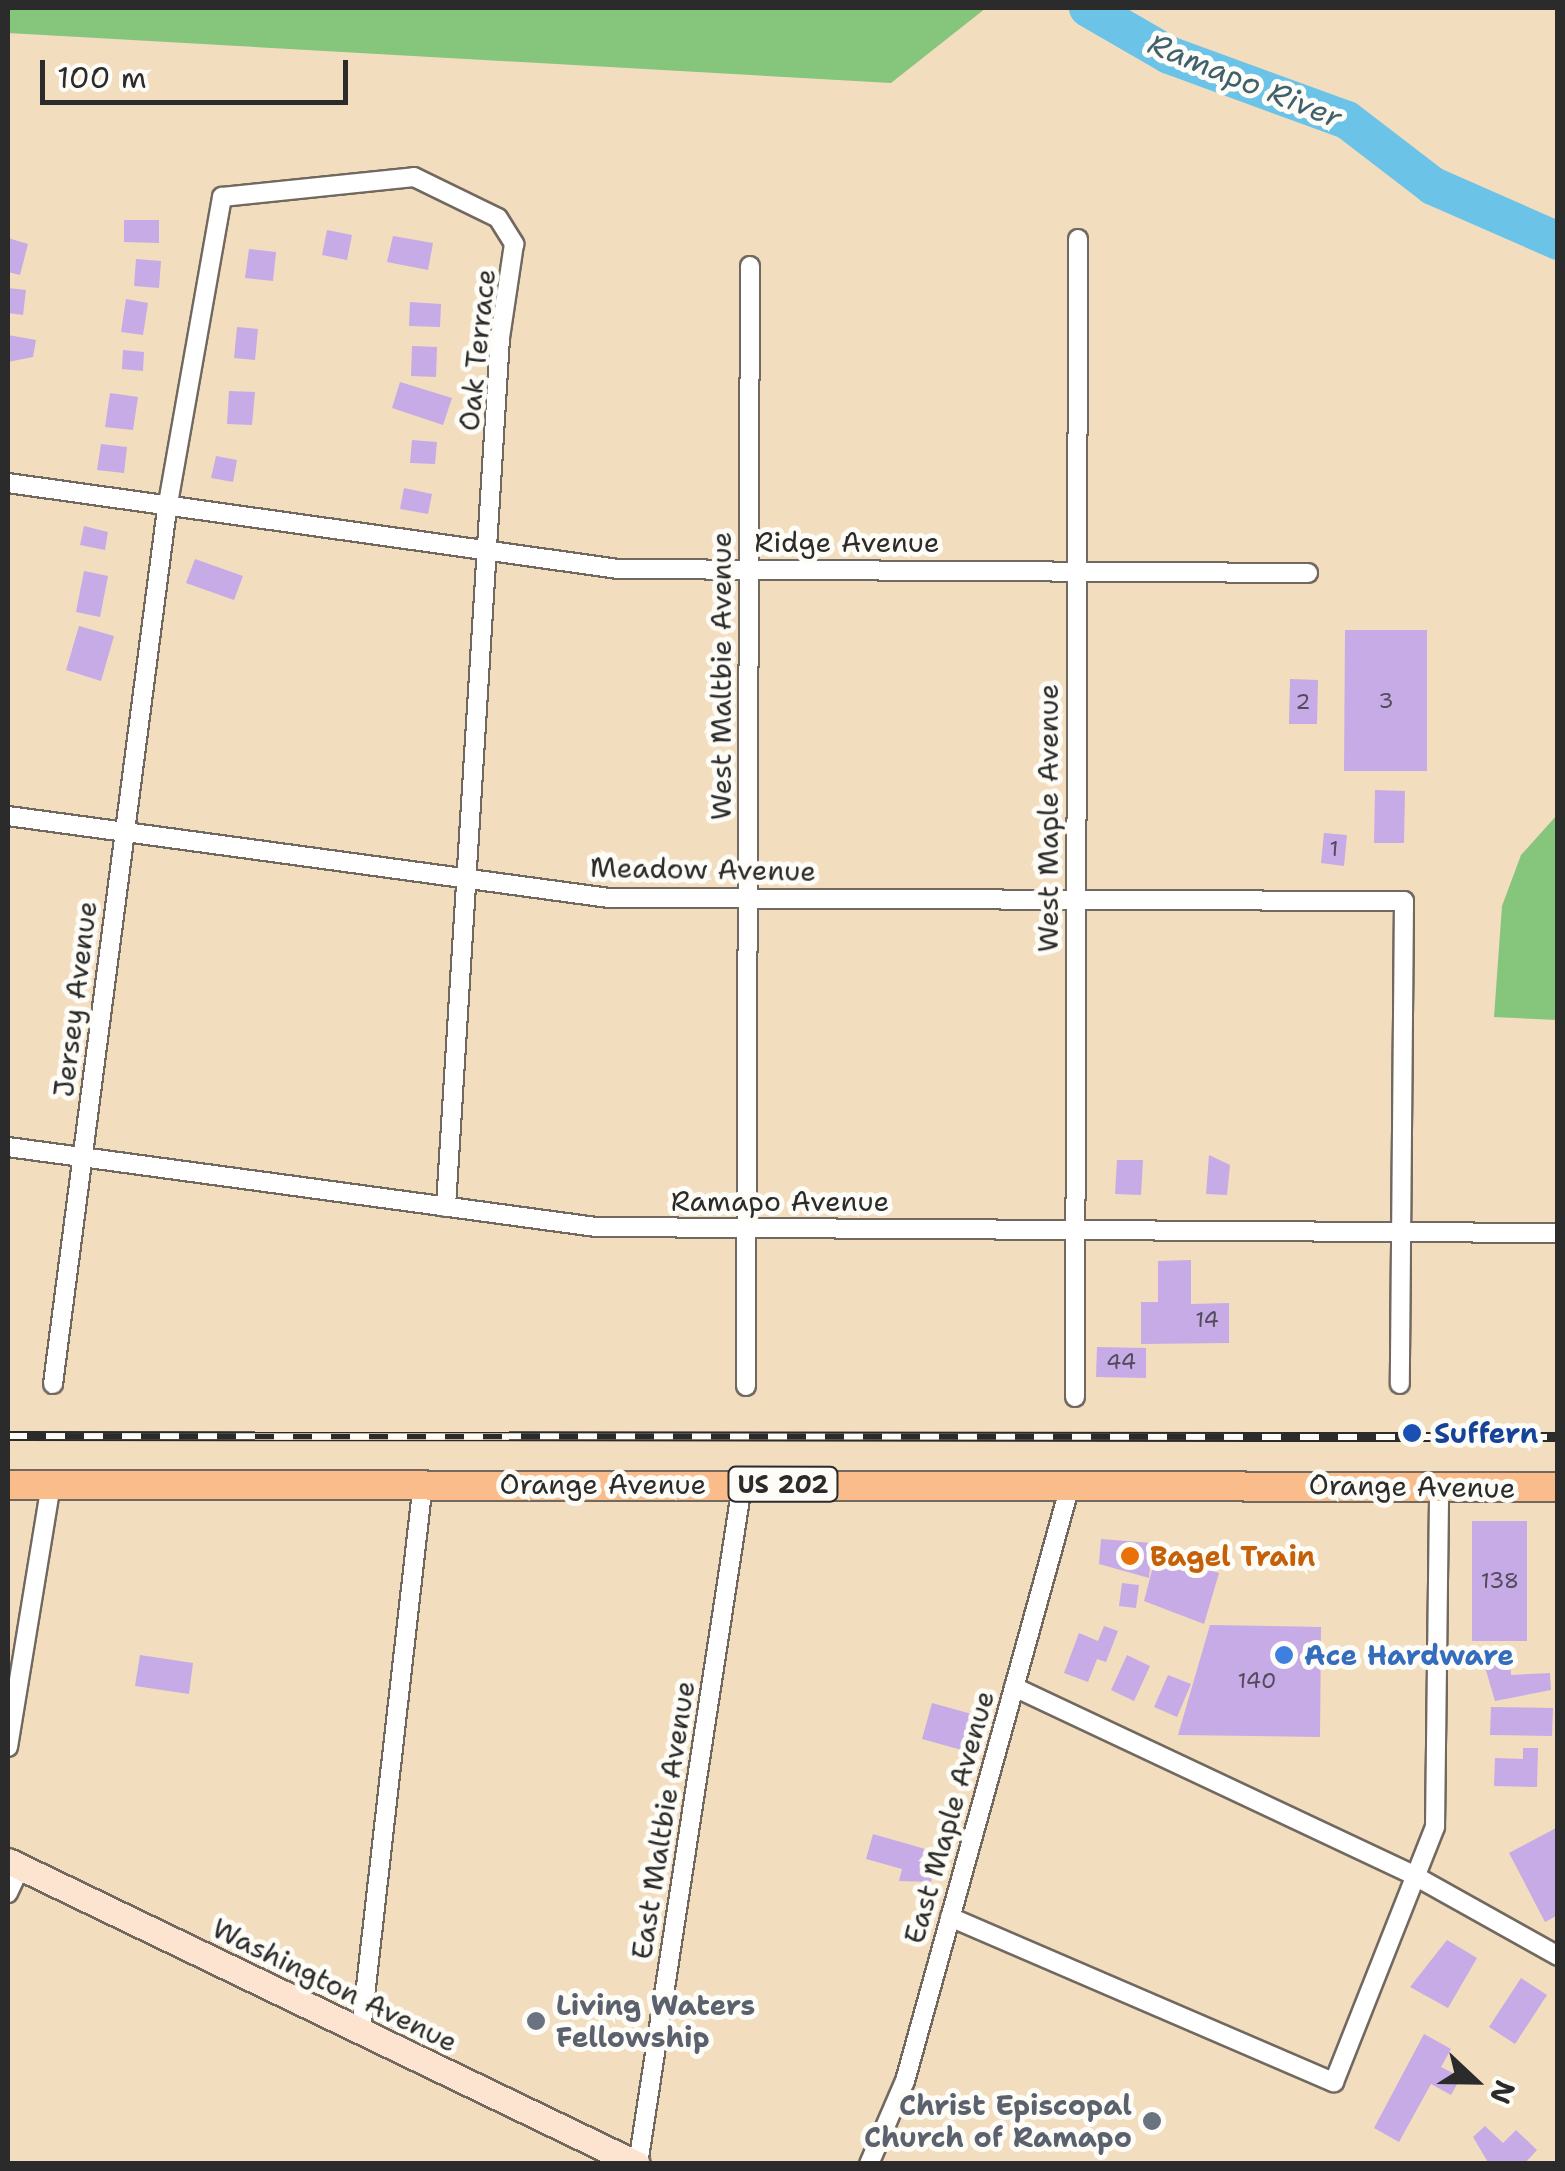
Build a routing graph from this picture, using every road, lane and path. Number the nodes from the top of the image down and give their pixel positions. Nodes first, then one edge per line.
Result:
1 (1078, 239) dead end
2 (750, 266) dead end
3 (8, 483) edge
4 (167, 509) junction
5 (488, 555) junction
6 (749, 570) junction
7 (1076, 570) junction
8 (1308, 573) dead end
9 (152, 620) joint
10 (8, 816) edge
11 (124, 833) junction
12 (466, 881) junction
13 (748, 899) junction
14 (1076, 900) junction
15 (8, 1147) edge
16 (83, 1158) junction
17 (446, 1208) junction
18 (745, 1228) junction
19 (1076, 1230) junction
20 (1402, 1230) junction
21 (1558, 1233) edge
22 (53, 1384) dead end
23 (1400, 1384) dead end
24 (746, 1386) dead end
25 (1075, 1397) dead end
26 (1072, 1482) junction
27 (423, 1483) junction
28 (8, 1485) edge
29 (51, 1485) junction
30 (742, 1485) junction
31 (1439, 1487) junction
32 (1558, 1487) edge
33 (1014, 1687) junction
34 (8, 1747) edge
35 (14, 1864) edge
36 (1415, 1876) junction
37 (8, 1892) edge
38 (950, 1917) junction
39 (1558, 1956) edge
40 (361, 2031) junction
41 (608, 2157) edge
42 (638, 2164) edge
43 (869, 2164) edge

1 - 7 street, West Maple Avenue
2 - 6 street, West Maltbie Avenue
3 - 4 street, Ridge Avenue
4 - 5 street, Ridge Avenue
4 - 5 street, Oak Terrace
4 - 9 street, Oak Terrace
5 - 6 street, Ridge Avenue
5 - 12 street, Oak Terrace
6 - 7 street, Ridge Avenue
6 - 13 street, West Maltbie Avenue
7 - 8 street, Ridge Avenue
7 - 14 street, West Maple Avenue
9 - 11 street, Jersey Avenue
10 - 11 street, Meadow Avenue
11 - 12 street, Meadow Avenue
11 - 16 street, Jersey Avenue
12 - 13 street, Meadow Avenue
12 - 17 street, Oak Terrace
13 - 14 street, Meadow Avenue
13 - 18 street, West Maltbie Avenue
14 - 19 street, West Maple Avenue
14 - 20 street, Meadow Avenue
15 - 16 street, Ramapo Avenue
16 - 17 street, Ramapo Avenue
16 - 22 street, Jersey Avenue
17 - 18 street, Ramapo Avenue
18 - 19 street, Ramapo Avenue
18 - 24 street, West Maltbie Avenue
19 - 20 street, Ramapo Avenue
19 - 25 street, West Maple Avenue
20 - 21 street, Ramapo Avenue
20 - 23 street
26 - 30 main road, Orange Avenue / US 202
26 - 31 main road, Orange Avenue / US 202
26 - 33 street, East Maple Avenue
27 - 29 main road, Orange Avenue / US 202
27 - 30 main road, Orange Avenue / US 202
27 - 40 street
28 - 29 main road, Orange Avenue / US 202
29 - 34 street
30 - 42 street, East Maltbie Avenue
31 - 32 main road, Orange Avenue / US 202
31 - 36 street
33 - 36 street
33 - 38 street, East Maple Avenue
35 - 37 street
35 - 40 street, Washington Avenue
36 - 38 street
36 - 39 street
38 - 43 street, East Maple Avenue
40 - 41 street, Washington Avenue
41 - 42 street, Washington Avenue

